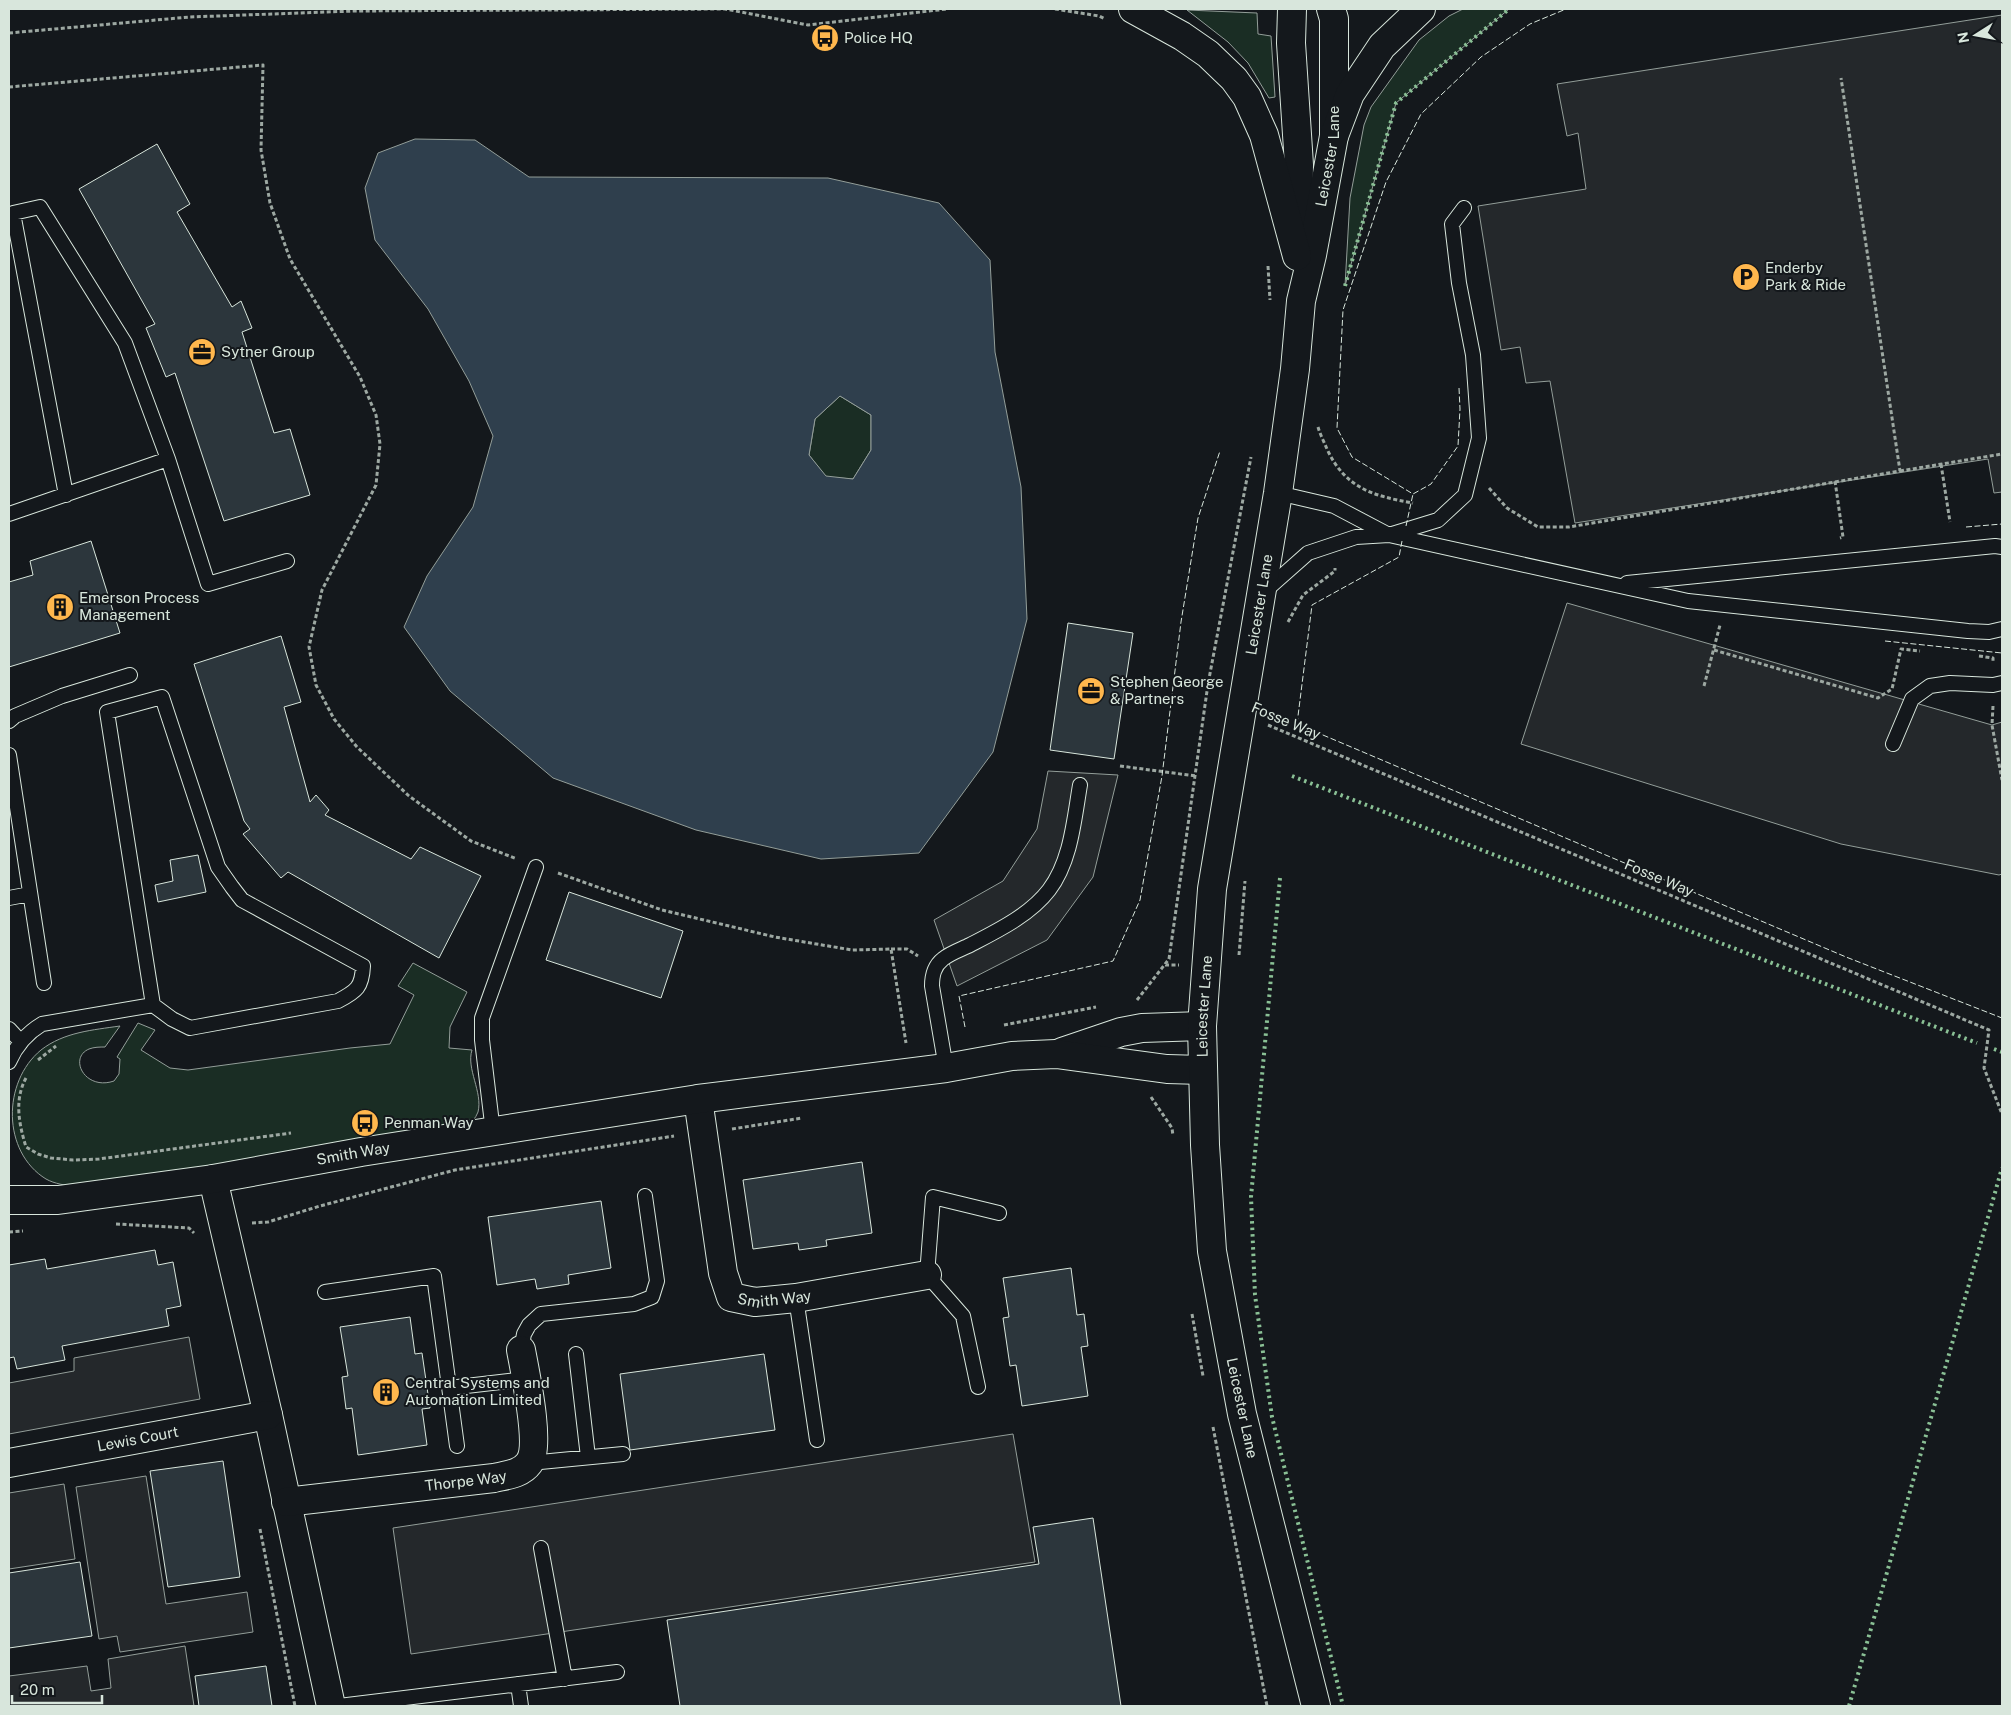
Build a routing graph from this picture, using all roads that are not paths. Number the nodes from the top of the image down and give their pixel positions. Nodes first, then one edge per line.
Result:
1 (1134, 9) edge
2 (1292, 9) edge
3 (1331, 9) edge
4 (1421, 9) edge
5 (1334, 136) junction
6 (1464, 208) dead end
7 (1298, 256) junction
8 (1302, 301) junction
9 (168, 459) junction
10 (1278, 493) junction
11 (66, 495) junction
12 (9, 514) edge
13 (1389, 535) junction
14 (2002, 547) edge
15 (287, 561) dead end
16 (1614, 584) junction
17 (1262, 594) junction
18 (2002, 630) edge
19 (130, 675) dead end
20 (2002, 683) edge
21 (9, 721) edge
22 (1893, 744) dead end
23 (9, 755) edge
24 (1080, 785) dead end
25 (536, 867) road end
26 (30, 894) junction
27 (9, 898) edge
28 (44, 983) dead end
29 (153, 1005) junction
30 (1202, 1026) junction
31 (9, 1029) edge
32 (21, 1042) junction
33 (1056, 1054) junction
34 (9, 1062) edge
35 (946, 1068) junction
36 (1202, 1070) junction
37 (698, 1100) junction
38 (493, 1132) junction
39 (213, 1179) junction
40 (645, 1196) dead end
41 (9, 1200) edge
42 (999, 1213) dead end
43 (927, 1274) junction
44 (325, 1292) dead end
45 (796, 1298) junction
46 (521, 1350) joint
47 (576, 1354) dead end
48 (526, 1379) junction
49 (978, 1387) dead end
50 (449, 1388) junction
51 (268, 1415) junction
52 (817, 1440) dead end
53 (457, 1446) dead end
54 (623, 1454) dead end
55 (588, 1457) junction
56 (9, 1463) edge
57 (530, 1463) junction
58 (286, 1502) junction
59 (541, 1548) dead end
60 (617, 1672) dead end
61 (564, 1679) junction
62 (518, 1684) junction
63 (331, 1706) edge
64 (339, 1706) edge
65 (521, 1706) edge
66 (1316, 1706) edge

1 - 7 street
2 - 7 street, Leicester Lane
3 - 5 street, Leicester Lane
4 - 5 street
5 - 8 street, Leicester Lane
6 - 13 lane
7 - 8 street, Leicester Lane
8 - 10 street, Leicester Lane
9 - 11 lane
9 - 11 lane
9 - 15 lane
10 - 13 lane
10 - 17 street, Leicester Lane
11 - 12 lane
13 - 16 lane
13 - 17 lane
14 - 16 lane
16 - 18 lane
17 - 30 street, Leicester Lane
19 - 21 lane
20 - 22 lane
23 - 26 lane
24 - 35 lane
25 - 38 lane
26 - 27 lane
26 - 28 lane
29 - 29 lane
29 - 32 lane
30 - 33 street
30 - 36 street, Leicester Lane
31 - 32 lane
32 - 34 lane
33 - 35 street, Smith Way
33 - 36 street
35 - 37 street, Smith Way
36 - 66 street, Leicester Lane
37 - 38 street, Smith Way
37 - 45 street, Smith Way
38 - 39 street, Smith Way
39 - 41 street, Smith Way
39 - 51 street
40 - 46 lane
42 - 43 lane
43 - 45 street, Smith Way
43 - 49 lane
44 - 50 lane
45 - 52 lane
46 - 48 street
47 - 55 lane
48 - 50 lane
48 - 57 street
50 - 53 lane
51 - 56 street, Lewis Court
51 - 58 street
54 - 55 lane
55 - 57 lane
57 - 58 street, Thorpe Way
58 - 63 street
59 - 61 lane
60 - 61 lane
61 - 62 lane
62 - 64 lane
62 - 65 lane

